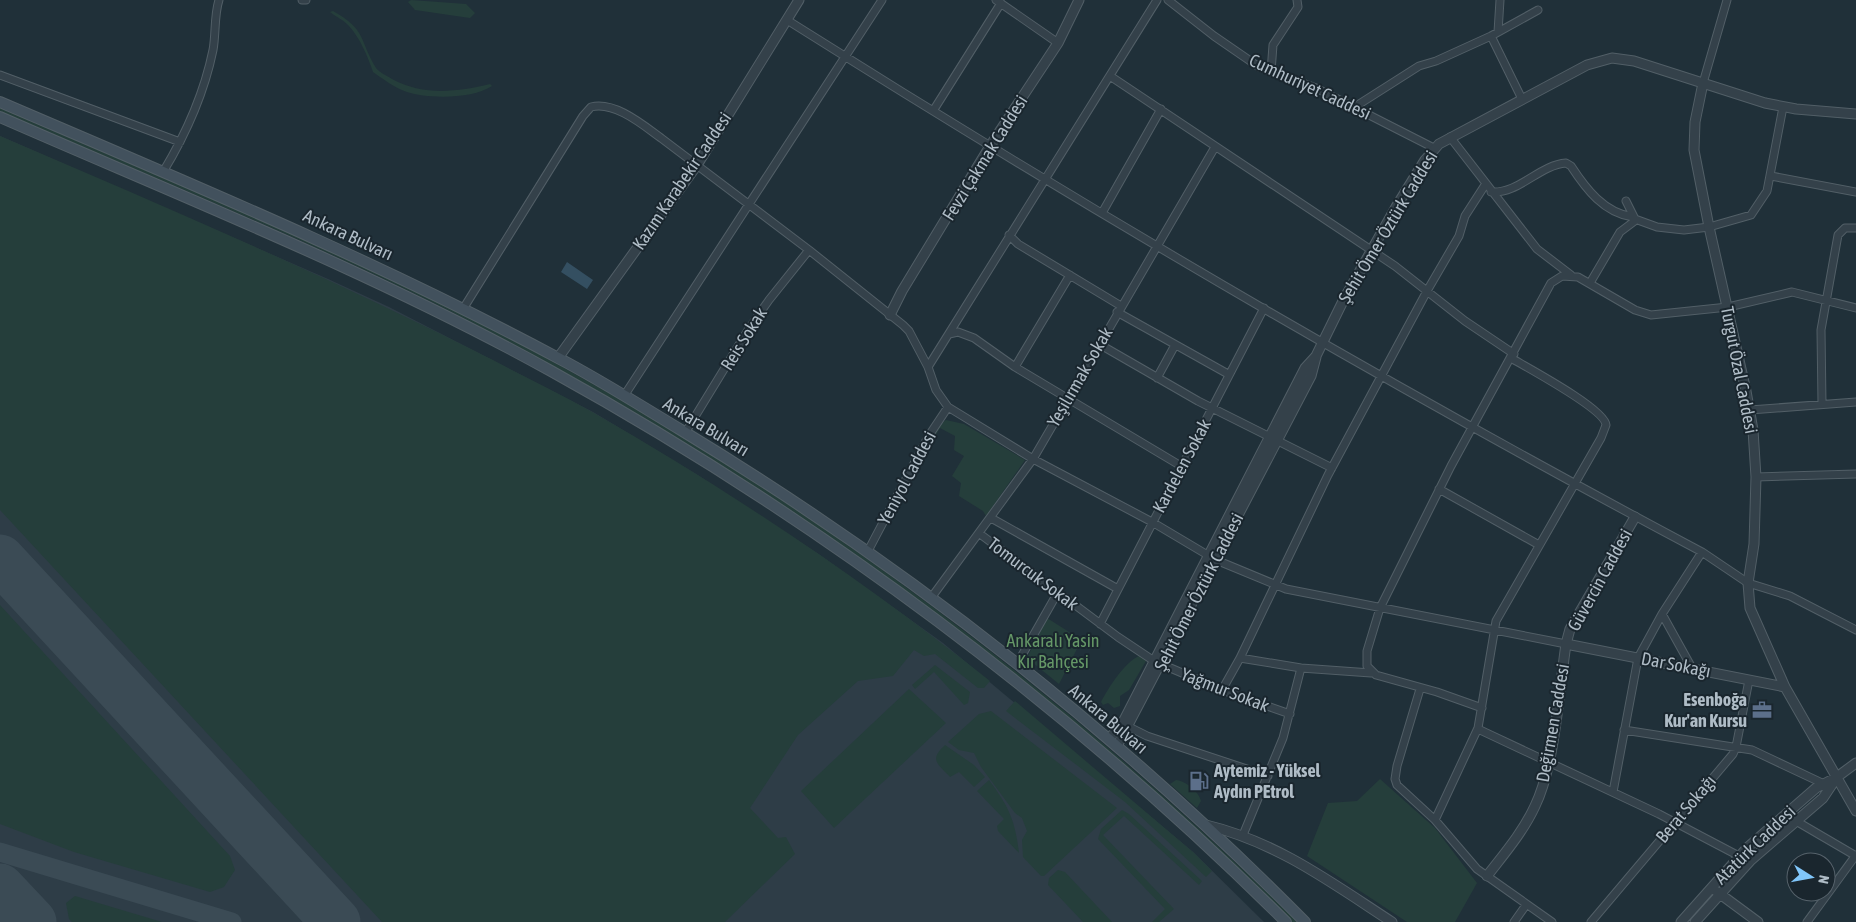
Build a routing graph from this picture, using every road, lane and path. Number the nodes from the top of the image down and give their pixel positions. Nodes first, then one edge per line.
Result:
1 (219, 0) edge
2 (302, 0) edge
3 (306, 0) edge
4 (799, 0) edge
5 (882, 0) edge
6 (1079, 0) edge
7 (1158, 0) edge
8 (1168, 0) edge
9 (1296, 0) edge
10 (1500, 0) edge
11 (1727, 0) edge
12 (999, 2) edge
13 (1538, 10) dead end
14 (787, 20) junction
15 (1494, 34) junction
16 (1058, 43) junction
17 (845, 56) junction
18 (1271, 72) junction
19 (0, 75) edge
20 (1110, 76) junction
21 (1703, 83) junction
22 (1522, 99) junction
23 (0, 102) edge
24 (1783, 106) junction
25 (1353, 108) junction
26 (1161, 109) junction
27 (932, 112) junction
28 (1856, 114) edge
29 (0, 117) edge
30 (1450, 137) junction
31 (180, 142) junction
32 (990, 146) junction
33 (1215, 147) junction
34 (1434, 148) junction
35 (697, 165) junction
36 (162, 172) junction
37 (1771, 176) junction
38 (1045, 179) junction
39 (1485, 185) junction
40 (1491, 192) junction
41 (1856, 192) edge
42 (1626, 201) dead end
43 (748, 204) junction
44 (1102, 213) junction
45 (1634, 218) junction
46 (1709, 227) junction
47 (1856, 228) edge
48 (1010, 235) junction
49 (1157, 246) junction
50 (809, 250) junction
51 (1372, 250) junction
52 (1070, 275) junction
53 (1571, 275) junction
54 (1590, 283) junction
55 (1427, 291) junction
56 (1825, 301) junction
57 (1728, 307) junction
58 (1264, 308) junction
59 (1856, 308) edge
60 (463, 309) junction
61 (1119, 309) junction
62 (890, 315) junction
63 (949, 334) junction
64 (1323, 343) junction
65 (1099, 344) junction
66 (1175, 345) junction
67 (1512, 356) junction
68 (558, 358) junction
69 (928, 367) junction
70 (1015, 367) junction
71 (1228, 374) junction
72 (1382, 375) junction
73 (1157, 378) junction
74 (624, 396) junction
75 (1067, 398) junction
76 (1856, 402) edge
77 (1822, 404) junction
78 (948, 408) junction
79 (1213, 408) junction
80 (1750, 410) junction
81 (1473, 427) junction
82 (685, 433) junction
83 (1273, 439) junction
84 (1033, 459) junction
85 (1181, 466) junction
86 (1332, 468) junction
87 (1856, 474) edge
88 (1756, 477) junction
89 (1575, 483) junction
90 (1439, 490) junction
91 (1635, 517) junction
92 (991, 518) junction
93 (1152, 522) junction
94 (980, 534) junction
95 (1539, 545) junction
96 (868, 551) junction
97 (1702, 552) junction
98 (1212, 558) junction
99 (1748, 583) junction
100 (1275, 585) junction
101 (1118, 589) junction
102 (1058, 592) junction
103 (931, 598) junction
104 (1380, 608) junction
105 (1662, 614) junction
106 (1100, 624) junction
107 (1494, 629) junction
108 (1856, 630) edge
109 (1566, 644) junction
110 (1240, 658) junction
111 (1638, 658) junction
112 (1157, 663) junction
113 (1017, 664) junction
114 (1301, 668) junction
115 (1692, 668) junction
116 (1371, 673) junction
117 (1749, 680) junction
118 (1785, 688) junction
119 (1420, 689) junction
120 (1222, 690) junction
121 (1482, 708) junction
122 (1290, 714) junction
123 (1129, 726) junction
124 (1478, 729) junction
125 (1624, 730) junction
126 (1113, 743) junction
127 (1736, 747) junction
128 (1548, 762) junction
129 (1856, 763) edge
130 (1268, 776) junction
131 (1837, 777) junction
132 (1822, 783) junction
133 (1613, 792) junction
134 (1856, 811) edge
135 (1435, 820) junction
136 (1796, 821) junction
137 (1674, 822) junction
138 (1206, 825) junction
139 (1243, 835) junction
140 (1739, 856) junction
141 (1856, 856) edge
142 (1487, 876) junction
143 (1712, 887) junction
144 (1720, 894) junction
145 (1526, 905) junction
146 (1286, 922) edge
147 (1305, 922) edge
148 (1392, 922) edge
149 (1514, 922) edge
150 (1552, 922) edge
151 (1592, 922) edge
152 (1681, 922) edge
153 (1695, 922) edge
154 (1758, 922) edge
155 (1807, 922) edge

1 - 31 street
2 - 3 street
4 - 14 street, Kazım Karabekir Caddesi
5 - 17 street
6 - 16 street, Fevzi Çakmak Caddesi
7 - 20 street
8 - 18 street, Cumhuriyet Caddesi
9 - 18 street
10 - 15 street
11 - 21 street, Turgut Özal Caddesi
12 - 16 street
12 - 27 street
13 - 15 street
14 - 17 street
14 - 35 street, Kazım Karabekir Caddesi
15 - 22 street
15 - 25 street
16 - 32 street, Fevzi Çakmak Caddesi
17 - 27 street
17 - 43 street
18 - 25 street, Cumhuriyet Caddesi
19 - 31 street
20 - 26 street
20 - 38 street
21 - 22 street, Şehit Ömer Öztürk Caddesi
21 - 24 street, Şehit Ömer Öztürk Caddesi
21 - 46 street, Turgut Özal Caddesi
22 - 30 street, Şehit Ömer Öztürk Caddesi
23 - 36 main road, Ankara Bulvarı
24 - 28 street, Şehit Ömer Öztürk Caddesi
24 - 37 street
25 - 34 street, Cumhuriyet Caddesi
26 - 33 street
26 - 44 street
27 - 32 street
29 - 146 main road, Ankara Bulvarı
30 - 34 street, Şehit Ömer Öztürk Caddesi
30 - 39 street
31 - 36 street
32 - 38 street
32 - 62 street, Fevzi Çakmak Caddesi
33 - 49 street, Yeşilırmak Sokak
33 - 51 street
34 - 51 street, Şehit Ömer Öztürk Caddesi
35 - 43 street
35 - 60 street
35 - 68 street, Kazım Karabekir Caddesi
36 - 60 main road, Ankara Bulvarı
37 - 41 street
37 - 46 street
38 - 44 street
38 - 48 street
39 - 40 street
39 - 55 street
40 - 45 street
40 - 53 street
42 - 45 street
43 - 50 street
43 - 74 street
44 - 49 street
45 - 46 street
45 - 54 street
46 - 57 street, Turgut Özal Caddesi
47 - 56 street
48 - 52 street
48 - 63 street
49 - 58 street
49 - 61 street, Yeşilırmak Sokak
50 - 62 street
50 - 82 street, Reis Sokak
51 - 55 street
51 - 64 street, Şehit Ömer Öztürk Caddesi
52 - 61 street
52 - 70 street
53 - 54 street
53 - 67 street
54 - 57 street
55 - 67 street
55 - 72 street
56 - 57 street
56 - 59 street
56 - 77 street
57 - 80 street, Turgut Özal Caddesi
58 - 64 street
58 - 71 street, Kardelen Sokak
60 - 68 main road, Ankara Bulvarı
61 - 65 street, Yeşilırmak Sokak
61 - 66 street
62 - 69 street
63 - 69 street
63 - 70 street
64 - 72 street
64 - 83 street, Şehit Ömer Öztürk Caddesi
65 - 73 street
65 - 75 street, Yeşilırmak Sokak
66 - 71 street
66 - 73 street
67 - 81 street
67 - 89 street
68 - 74 main road, Ankara Bulvarı
69 - 78 street
70 - 75 street
71 - 79 street, Kardelen Sokak
72 - 81 street
72 - 86 street
73 - 79 street
74 - 82 main road, Ankara Bulvarı
75 - 84 street, Yeşilırmak Sokak
75 - 85 street
76 - 77 street
77 - 80 street
78 - 84 street
78 - 96 street, Yeniyol Caddesi
79 - 83 street
79 - 85 street, Kardelen Sokak
80 - 88 street, Turgut Özal Caddesi
81 - 89 street
81 - 90 street
82 - 96 main road, Ankara Bulvarı
83 - 86 street
83 - 98 street, Şehit Ömer Öztürk Caddesi
84 - 92 street, Yeşilırmak Sokak
84 - 93 street
85 - 93 street, Kardelen Sokak
86 - 100 street
87 - 88 street
88 - 99 street, Turgut Özal Caddesi
89 - 91 street
89 - 95 street
90 - 95 street
90 - 104 street
91 - 97 street
91 - 109 street, Güvercin Caddesi
92 - 94 street, Yeşilırmak Sokak
92 - 101 street
93 - 98 street
93 - 101 street, Kardelen Sokak
94 - 102 street, Tomurcuk Sokak
94 - 103 street, Yeşilırmak Sokak
95 - 107 street
96 - 103 main road, Ankara Bulvarı
97 - 99 street
97 - 105 street
98 - 100 street
98 - 112 street, Şehit Ömer Öztürk Caddesi
99 - 108 street
99 - 118 street, Turgut Özal Caddesi
100 - 104 street
100 - 110 street
101 - 106 street, Kardelen Sokak
102 - 106 street, Tomurcuk Sokak
102 - 113 street
103 - 113 main road, Ankara Bulvarı
104 - 107 street
104 - 116 street
105 - 111 street
105 - 115 street
106 - 112 street, Tomurcuk Sokak
107 - 109 street
107 - 121 street
109 - 111 street, Dar Sokağı
109 - 128 street, Değirmen Caddesi
110 - 114 street
110 - 120 street
111 - 115 street, Dar Sokağı
111 - 125 street
112 - 120 street, Yağmur Sokak
112 - 123 street, Şehit Ömer Öztürk Caddesi
112 - 126 street, Şehit Ömer Öztürk Caddesi
113 - 126 main road, Ankara Bulvarı
114 - 116 street
114 - 122 street
115 - 117 street, Dar Sokağı
116 - 119 street
117 - 118 street, Dar Sokağı
117 - 127 street, Berat Sokağı
118 - 131 street, Turgut Özal Caddesi
119 - 121 street
119 - 135 street
120 - 122 street, Yağmur Sokak
121 - 124 street
122 - 130 street
123 - 126 street, Şehit Ömer Öztürk Caddesi
123 - 130 street
124 - 128 street
124 - 135 street
125 - 127 street
125 - 133 street
126 - 138 main road, Ankara Bulvarı
127 - 132 street
127 - 137 street, Berat Sokağı
128 - 133 street
128 - 142 street, Değirmen Caddesi
129 - 131 street, Atatürk Caddesi
130 - 139 street
131 - 132 street, Atatürk Caddesi
131 - 134 street, Turgut Özal Caddesi
131 - 136 street, Atatürk Caddesi
132 - 140 street, Atatürk Caddesi
133 - 137 street
135 - 142 street
136 - 141 street
136 - 144 street, Atatürk Caddesi
137 - 140 street
137 - 151 street, Berat Sokağı
138 - 139 street
138 - 147 main road, Ankara Bulvarı
139 - 148 street
140 - 143 street, Atatürk Caddesi
141 - 155 street
142 - 145 street
143 - 144 street
143 - 152 street, Atatürk Caddesi
144 - 153 street, Atatürk Caddesi
144 - 154 street
145 - 149 street
145 - 150 street

